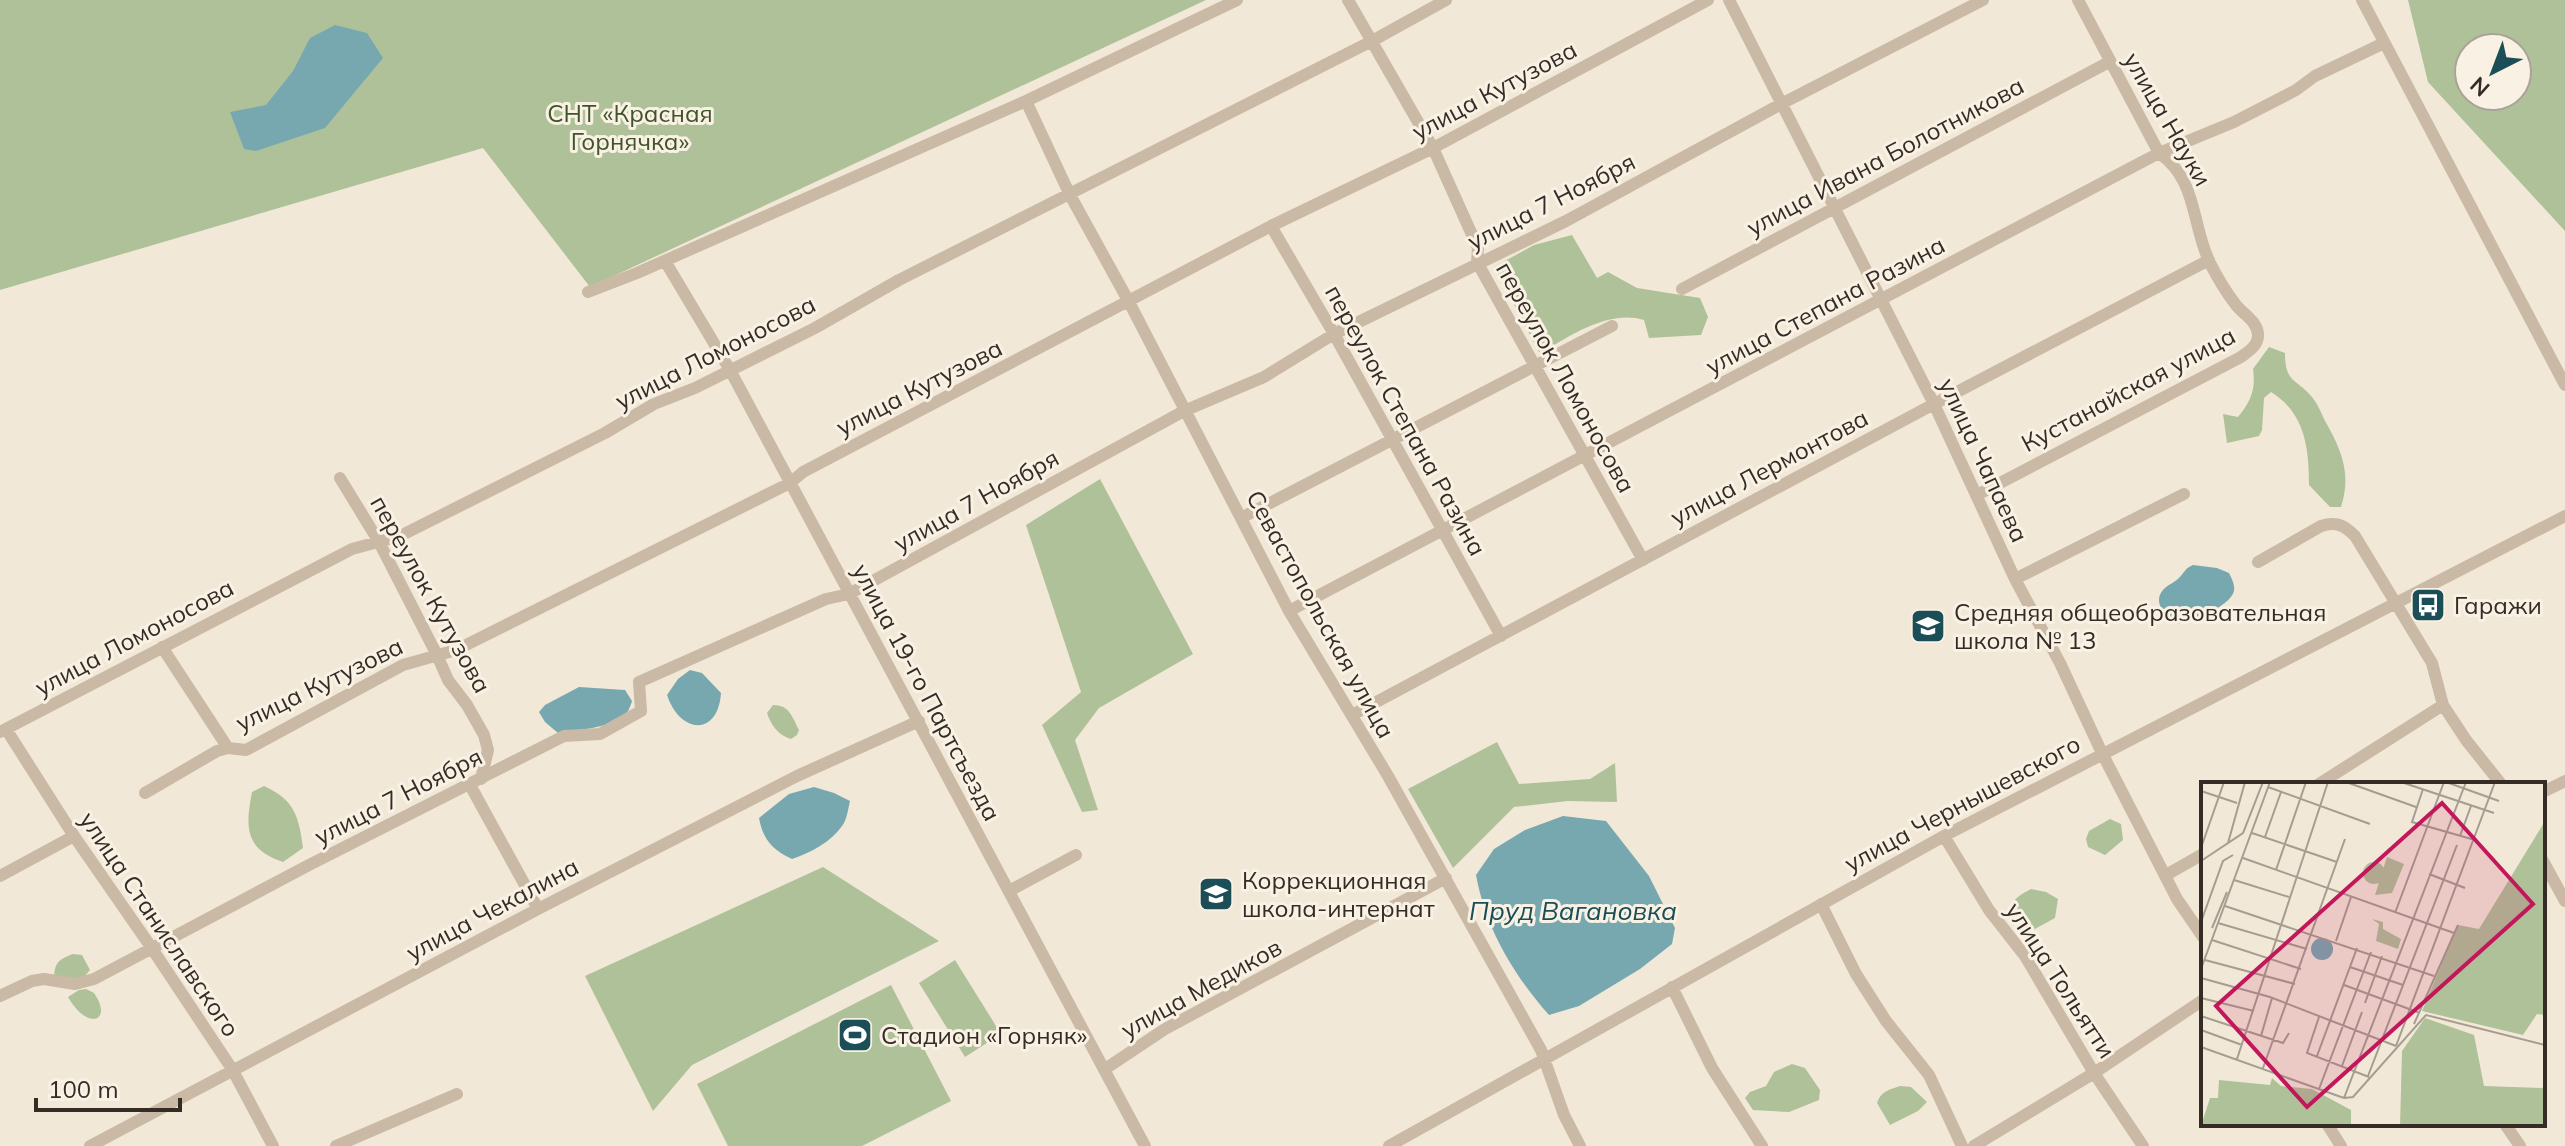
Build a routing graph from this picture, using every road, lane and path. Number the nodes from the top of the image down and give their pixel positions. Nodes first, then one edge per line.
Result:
1 (1237, 0) edge
2 (1348, 0) edge
3 (1446, 0) edge
4 (1708, 0) edge
5 (1729, 0) edge
6 (1983, 0) edge
7 (2078, 0) edge
8 (2362, 0) edge
9 (1372, 41) junction
10 (2384, 43) junction
11 (2109, 62) junction
12 (1026, 101) junction
13 (1783, 103) junction
14 (1433, 148) junction
15 (2159, 153) junction
16 (1070, 195) junction
17 (1835, 208) junction
18 (1271, 226) junction
19 (2209, 260) junction
20 (665, 261) junction
21 (1477, 262) junction
22 (1682, 289) dead end
23 (588, 292) dead end
24 (1882, 301) junction
25 (1129, 302) junction
26 (1612, 326) dead end
27 (1334, 334) junction
28 (2256, 344) joint
29 (1535, 365) junction
30 (730, 370) junction
31 (2565, 385) edge
32 (1934, 404) junction
33 (1184, 411) junction
34 (1392, 438) junction
35 (1585, 456) junction
36 (340, 478) dead end
37 (790, 483) junction
38 (2184, 494) dead end
39 (1977, 495) junction
40 (2565, 516) edge
41 (1241, 518) junction
42 (1443, 531) junction
43 (379, 542) junction
44 (1643, 560) junction
45 (2258, 562) dead end
46 (2015, 579) junction
47 (849, 594) junction
48 (2395, 603) junction
49 (1289, 611) junction
50 (1501, 636) junction
51 (162, 647) junction
52 (437, 655) junction
53 (2443, 705) junction
54 (1352, 715) junction
55 (919, 721) junction
56 (3, 730) edge
57 (228, 748) junction
58 (2102, 753) junction
59 (2565, 781) edge
60 (476, 782) junction
61 (2322, 782) edge
62 (2499, 782) edge
63 (2545, 791) edge
64 (145, 793) dead end
65 (74, 836) junction
66 (1944, 836) junction
67 (1076, 855) dead end
68 (2201, 855) edge
69 (2545, 865) edge
70 (2166, 875) junction
71 (0, 876) edge
72 (1446, 878) junction
73 (1009, 891) junction
74 (2565, 901) edge
75 (1821, 904) junction
76 (538, 909) junction
77 (2201, 934) edge
78 (151, 947) junction
79 (1672, 987) junction
80 (0, 996) edge
81 (2201, 1001) edge
82 (1544, 1058) junction
83 (232, 1069) junction
84 (1105, 1069) junction
85 (2094, 1073) junction
86 (457, 1094) dead end
87 (2328, 1126) edge
88 (2506, 1126) edge
89 (90, 1146) edge
90 (273, 1146) edge
91 (336, 1146) edge
92 (1145, 1146) edge
93 (1389, 1146) edge
94 (1580, 1146) edge
95 (1762, 1146) edge
96 (1962, 1146) edge
97 (1974, 1146) edge
98 (2143, 1146) edge
99 (2341, 1146) edge
100 (2520, 1146) edge

1 - 12 street
2 - 9 street, переулок Ломоносова
3 - 9 street, улица Ломоносова
4 - 14 street, улица Кутузова
5 - 13 street, улица Чапаева
6 - 13 street, улица 7 Ноября
7 - 11 street, улица Науки
8 - 10 street
9 - 14 street, переулок Ломоносова
9 - 16 street, улица Ломоносова
10 - 15 street, улица Степана Разина
10 - 31 street
11 - 15 street, улица Науки
11 - 17 street, улица Ивана Болотникова
12 - 16 street, Севастопольская улица
12 - 20 street
13 - 17 street, улица Чапаева
13 - 21 street, улица 7 Ноября
14 - 18 street, улица Кутузова
14 - 21 street, переулок Ломоносова
15 - 19 street, улица Науки
15 - 24 street, улица Степана Разина
16 - 25 street, Севастопольская улица
16 - 30 street, улица Ломоносова
17 - 22 street, улица Ивана Болотникова
17 - 24 street, улица Чапаева
18 - 25 street, улица Кутузова
18 - 27 street, переулок Степана Разина
19 - 28 street, улица Науки
19 - 32 street, улица Лермонтова
20 - 23 street
20 - 30 street, улица 19-го Партсъезда
21 - 27 street, улица 7 Ноября
21 - 29 street, переулок Ломоносова
24 - 32 street, улица Чапаева
24 - 35 street, улица Степана Разина
25 - 33 street, Севастопольская улица
25 - 37 street, улица Кутузова
26 - 29 street
27 - 33 street, улица 7 Ноября
27 - 34 street, переулок Степана Разина
28 - 39 street, Кустанайская улица
29 - 34 street
29 - 35 street, переулок Ломоносова
30 - 37 street, улица 19-го Партсъезда
30 - 43 street, улица Ломоносова
32 - 39 street, улица Чапаева
32 - 44 street, улица Лермонтова
33 - 41 street, Севастопольская улица
33 - 47 street, улица 7 Ноября
34 - 41 street
34 - 42 street, переулок Степана Разина
35 - 42 street, улица Степана Разина
35 - 44 street, переулок Ломоносова
36 - 43 street, переулок Кутузова
37 - 47 street, улица 19-го Партсъезда
37 - 52 street, улица Кутузова
38 - 46 street
39 - 46 street, улица Чапаева
40 - 48 street, улица Чернышевского
41 - 49 street, Севастопольская улица
42 - 49 street, улица Степана Разина
42 - 50 street, переулок Степана Разина
43 - 51 street, улица Ломоносова
43 - 52 street, переулок Кутузова
44 - 50 street, улица Лермонтова
45 - 48 street
46 - 58 street, улица Чапаева
47 - 55 street, улица 19-го Партсъезда
47 - 60 street, улица 7 Ноября
48 - 53 street
48 - 58 street, улица Чернышевского
49 - 54 street, Севастопольская улица
50 - 54 street, улица Лермонтова
51 - 56 street, улица Ломоносова
51 - 57 street
52 - 57 street, улица Кутузова
52 - 60 street, переулок Кутузова
53 - 61 street
53 - 62 street
54 - 72 street, Севастопольская улица
55 - 73 street, улица 19-го Партсъезда
55 - 76 street, улица Чекалина
56 - 65 street, улица Станиславского
57 - 64 street, улица Кутузова
58 - 66 street, улица Чернышевского
58 - 70 street, улица Чапаева
59 - 63 street
60 - 76 street
60 - 78 street, улица 7 Ноября
65 - 71 street
65 - 78 street, улица Станиславского
66 - 75 street, улица Чернышевского
66 - 85 street, улица Тольятти
67 - 73 street
68 - 70 street
69 - 74 street
70 - 77 street, улица Чапаева
72 - 82 street, Севастопольская улица
72 - 84 street, улица Медиков
73 - 84 street, улица 19-го Партсъезда
75 - 79 street, улица Чернышевского
75 - 96 street
76 - 83 street, улица Чекалина
78 - 80 street, улица 7 Ноября
78 - 83 street, улица Станиславского
79 - 82 street, улица Чернышевского
79 - 95 street
81 - 85 street
82 - 93 street, улица Чернышевского
82 - 94 street, Севастопольская улица
83 - 89 street, улица Чекалина
83 - 90 street, улица Станиславского
84 - 92 street, улица 19-го Партсъезда
85 - 97 street
85 - 98 street, улица Тольятти
86 - 91 street
87 - 99 street
88 - 100 street

